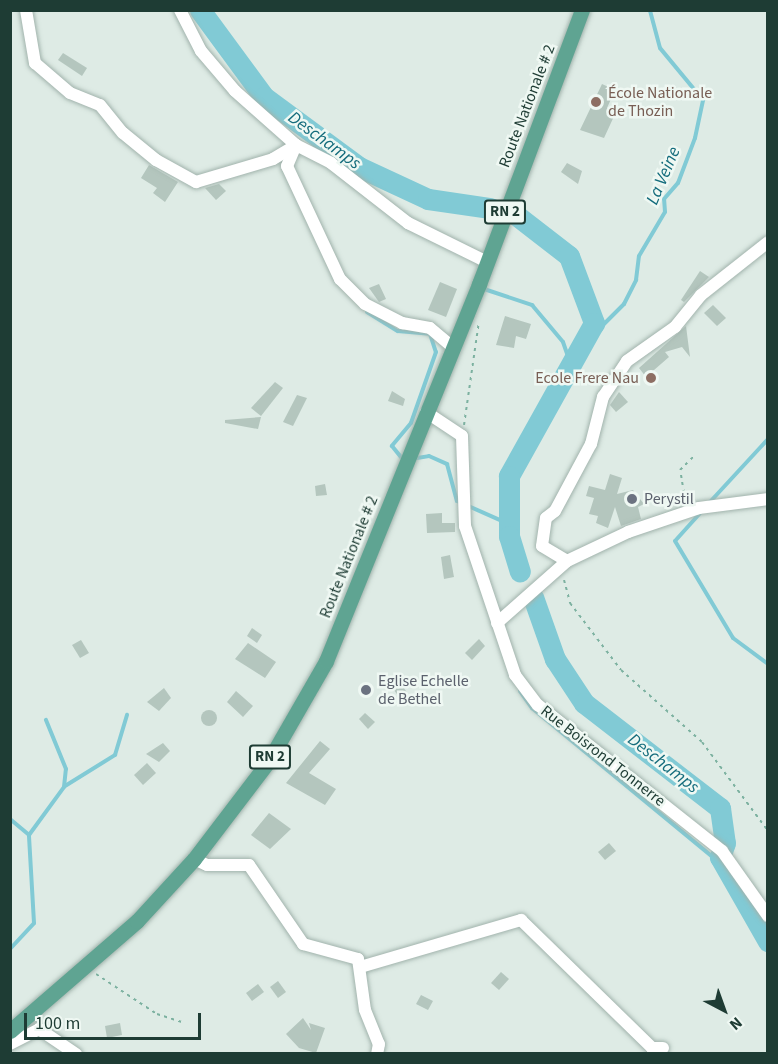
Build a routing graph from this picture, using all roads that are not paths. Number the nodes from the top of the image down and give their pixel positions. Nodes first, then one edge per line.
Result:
1 (26, 10) edge
2 (180, 10) edge
3 (582, 10) edge
4 (296, 145) junction
5 (768, 242) edge
6 (487, 262) junction
7 (453, 347) junction
8 (426, 412) junction
9 (768, 499) edge
10 (564, 563) junction
11 (497, 623) junction
12 (194, 859) junction
13 (768, 916) edge
14 (360, 967) junction
15 (10, 1030) edge
16 (10, 1044) edge
17 (663, 1048) dead end
18 (76, 1053) edge
19 (377, 1053) edge

1 - 4 street
2 - 4 street
3 - 6 main road, Route Nationale # 2 / RN 2
4 - 6 street
4 - 7 street
5 - 10 street
6 - 7 main road, Route Nationale # 2 / RN 2
7 - 8 main road, Route Nationale # 2 / RN 2
8 - 11 street, Rue Boisrond Tonnerre
8 - 12 main road, Route Nationale # 2 / RN 2
9 - 10 street
10 - 11 street
11 - 13 street, Rue Boisrond Tonnerre
12 - 14 street
12 - 15 main road, Route Nationale # 2 / RN 2
14 - 17 street
14 - 19 street
16 - 18 street

